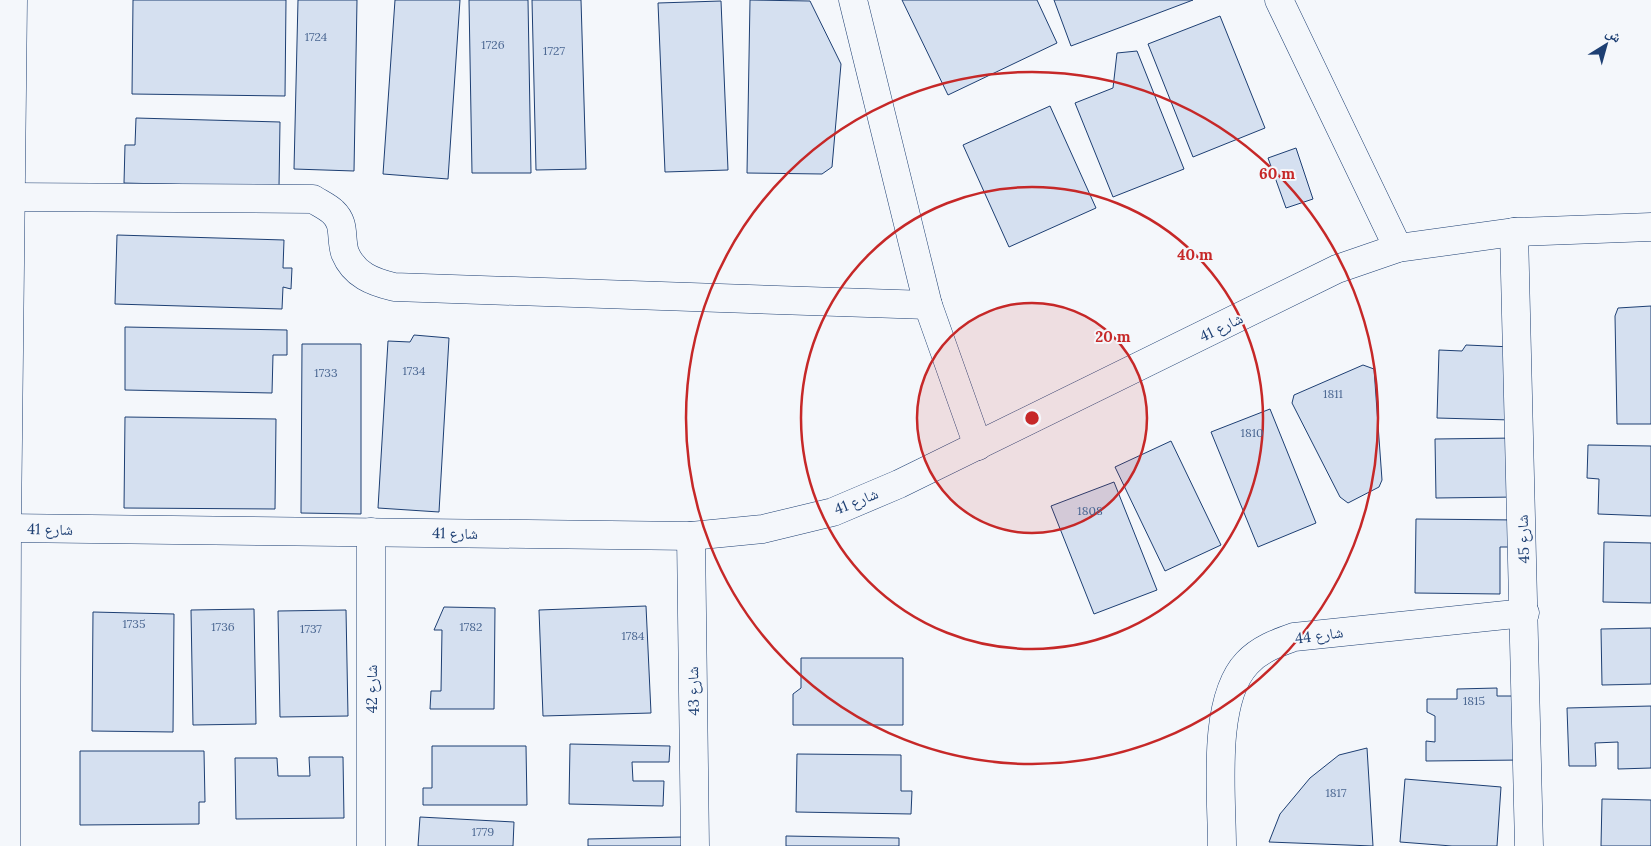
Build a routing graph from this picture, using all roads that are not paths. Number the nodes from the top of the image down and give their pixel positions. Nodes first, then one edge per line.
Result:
1 (13, 0) edge
2 (853, 0) edge
3 (1279, 0) edge
4 (10, 196) junction
5 (1651, 227) edge
6 (1514, 232) junction
7 (1398, 248) junction
8 (928, 305) junction
9 (978, 446) junction
10 (7, 528) junction
11 (371, 532) junction
12 (691, 536) junction
13 (1525, 613) junction
14 (6, 846) edge
15 (371, 846) edge
16 (695, 846) edge
17 (1222, 846) edge
18 (1530, 846) edge

1 - 4 street
2 - 8 street
3 - 7 street
4 - 8 street
4 - 10 street
5 - 6 street, شارع 41
6 - 7 street, شارع 41
6 - 13 street, شارع 45
7 - 9 street, شارع 41
8 - 9 street
9 - 12 street, شارع 41
10 - 11 street, شارع 41
10 - 14 street
11 - 12 street, شارع 41
11 - 15 street, شارع 42
12 - 16 street, شارع 43
13 - 17 street, شارع 44
13 - 18 street, شارع 45

